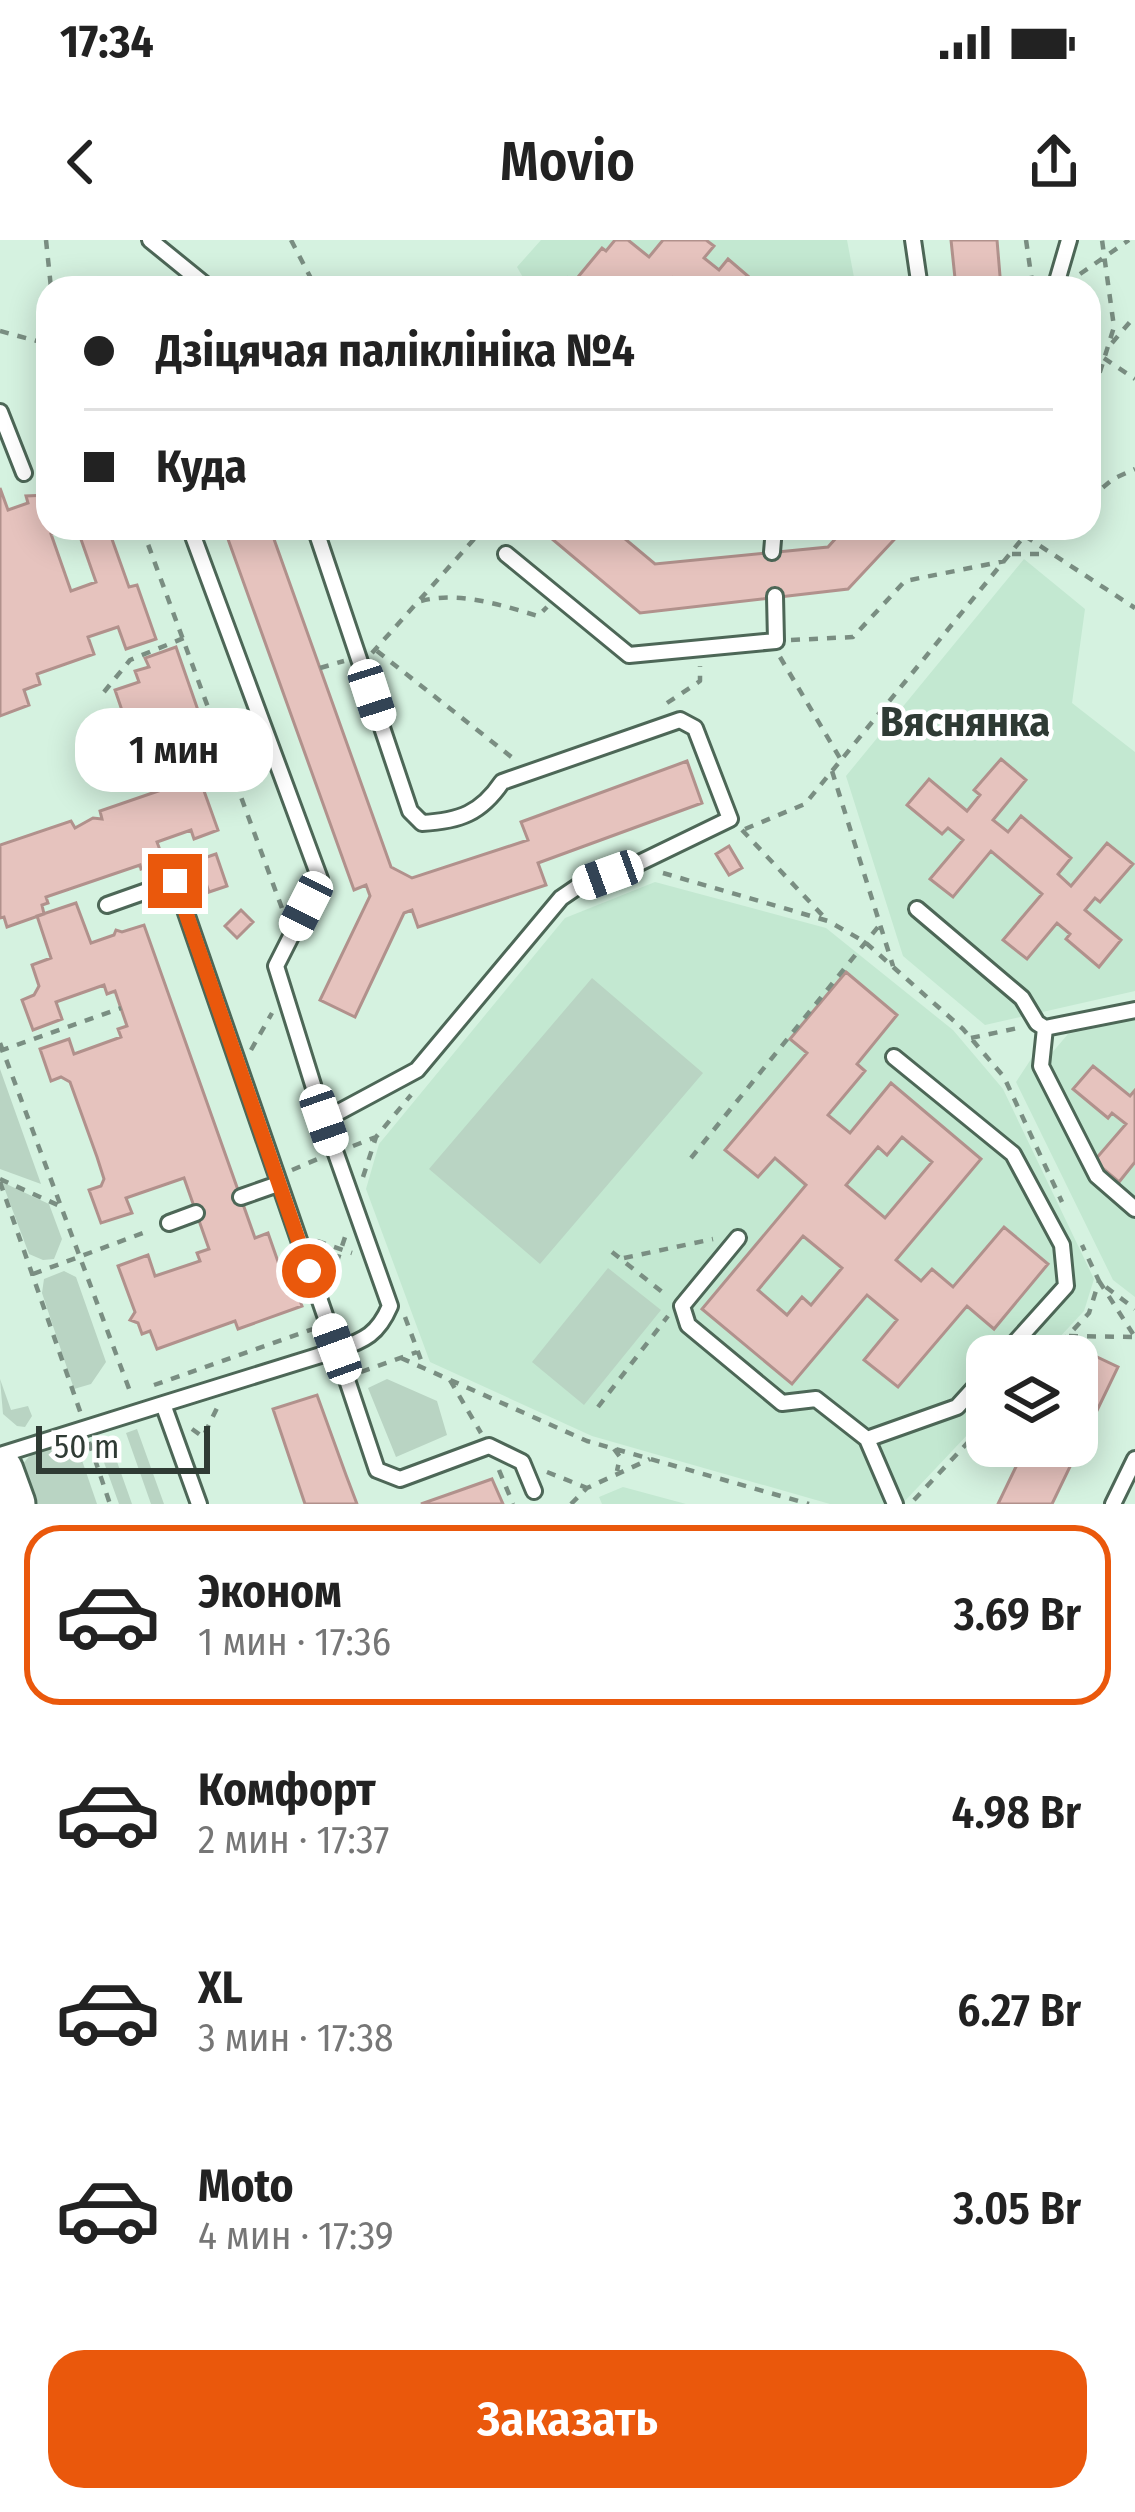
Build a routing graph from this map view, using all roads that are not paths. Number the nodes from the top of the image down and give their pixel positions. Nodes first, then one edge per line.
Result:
1 (150, 240) edge
2 (913, 240) edge
3 (1069, 240) edge
4 (194, 276) edge
5 (918, 276) edge
6 (1063, 276) edge
7 (0, 412) edge
8 (25, 473) dead end
9 (194, 540) edge
10 (319, 540) edge
11 (773, 540) edge
12 (772, 552) dead end
13 (506, 554) dead end
14 (775, 596) dead end
15 (107, 905) dead end
16 (917, 909) dead end
17 (1135, 1010) edge
18 (1045, 1028) junction
19 (895, 1057) dead end
20 (324, 1120) junction
21 (278, 1184) junction
22 (241, 1197) dead end
23 (1135, 1209) edge
24 (196, 1213) dead end
25 (169, 1223) road end
26 (738, 1238) dead end
27 (1022, 1335) edge
28 (337, 1349) junction
29 (966, 1397) edge
30 (163, 1404) junction
31 (867, 1439) junction
32 (0, 1455) edge
33 (1135, 1459) edge
34 (0, 1471) edge
35 (534, 1492) dead end
36 (12, 1504) edge
37 (199, 1504) edge
38 (895, 1504) edge
39 (1113, 1504) edge

1 - 4 lane
2 - 5 lane
3 - 6 lane
7 - 8 lane
9 - 20 lane
10 - 20 lane
11 - 12 lane
13 - 14 lane
15 - 21 lane
16 - 18 lane
17 - 18 lane
18 - 23 lane
19 - 27 lane
20 - 28 lane
21 - 22 lane
21 - 28 lane
24 - 25 lane
26 - 31 lane
28 - 30 lane
28 - 35 lane
29 - 31 lane
30 - 32 lane
30 - 37 lane
31 - 38 lane
33 - 39 lane
34 - 36 main road

